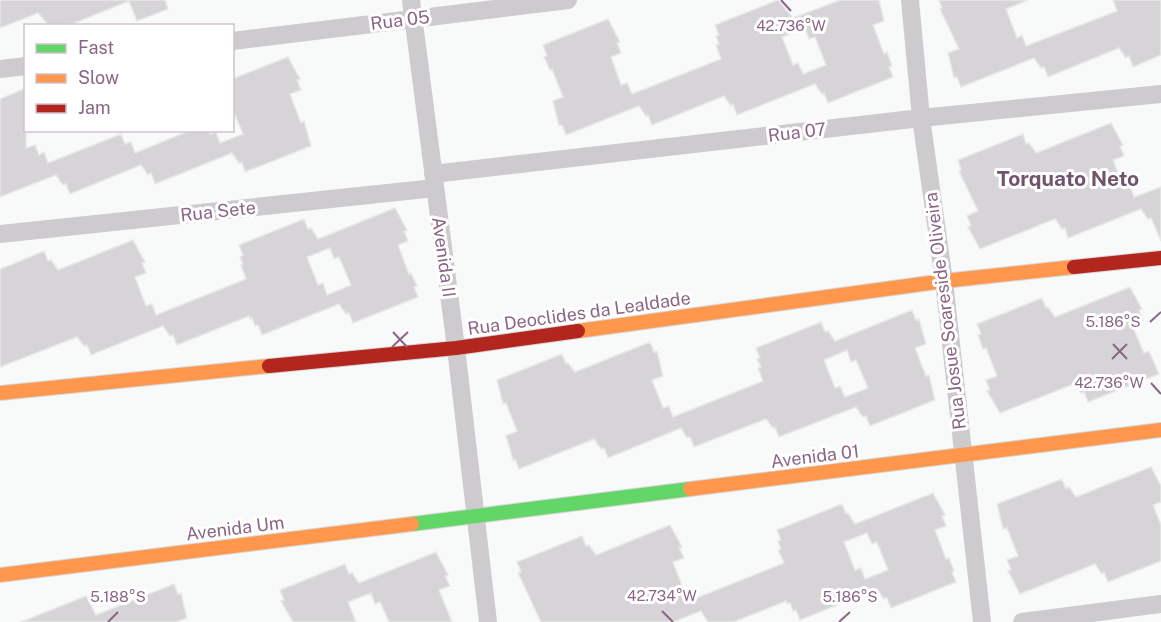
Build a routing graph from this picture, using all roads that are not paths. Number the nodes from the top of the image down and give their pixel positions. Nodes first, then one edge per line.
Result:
1 (411, 0) edge
2 (568, 0) edge
3 (910, 0) edge
4 (413, 19) junction
5 (234, 41) edge
6 (24, 66) edge
7 (0, 69) edge
8 (1161, 94) edge
9 (921, 118) junction
10 (434, 181) junction
11 (0, 234) edge
12 (1161, 258) edge
13 (944, 282) junction
14 (456, 348) junction
15 (0, 393) edge
16 (1161, 430) edge
17 (962, 455) junction
18 (474, 516) junction
19 (0, 575) edge
20 (1161, 604) edge
21 (488, 622) edge
22 (982, 622) edge
23 (1022, 622) edge

1 - 4 street, Avenida II
2 - 4 street, Rua 05
3 - 9 street, Rua Josue Soareside Oliveira
4 - 5 street, Rua 05
4 - 10 street, Avenida II
6 - 7 street
8 - 9 street, Rua 07
9 - 10 street, Rua 07
9 - 13 street, Rua Josue Soareside Oliveira
10 - 11 street, Rua Sete
10 - 14 street, Avenida II
12 - 13 street, Rua Deoclides da Lealdade
13 - 14 street, Rua Deoclides da Lealdade
13 - 17 street, Rua Josue Soareside Oliveira
14 - 15 street, Rua Deoclides da Lealdade
14 - 18 street, Avenida II
16 - 17 street, Avenida 01
17 - 18 street, Avenida 01
17 - 22 street, Rua Josue Soareside Oliveira
18 - 19 street, Avenida Um
18 - 21 street, Avenida II
20 - 23 street

